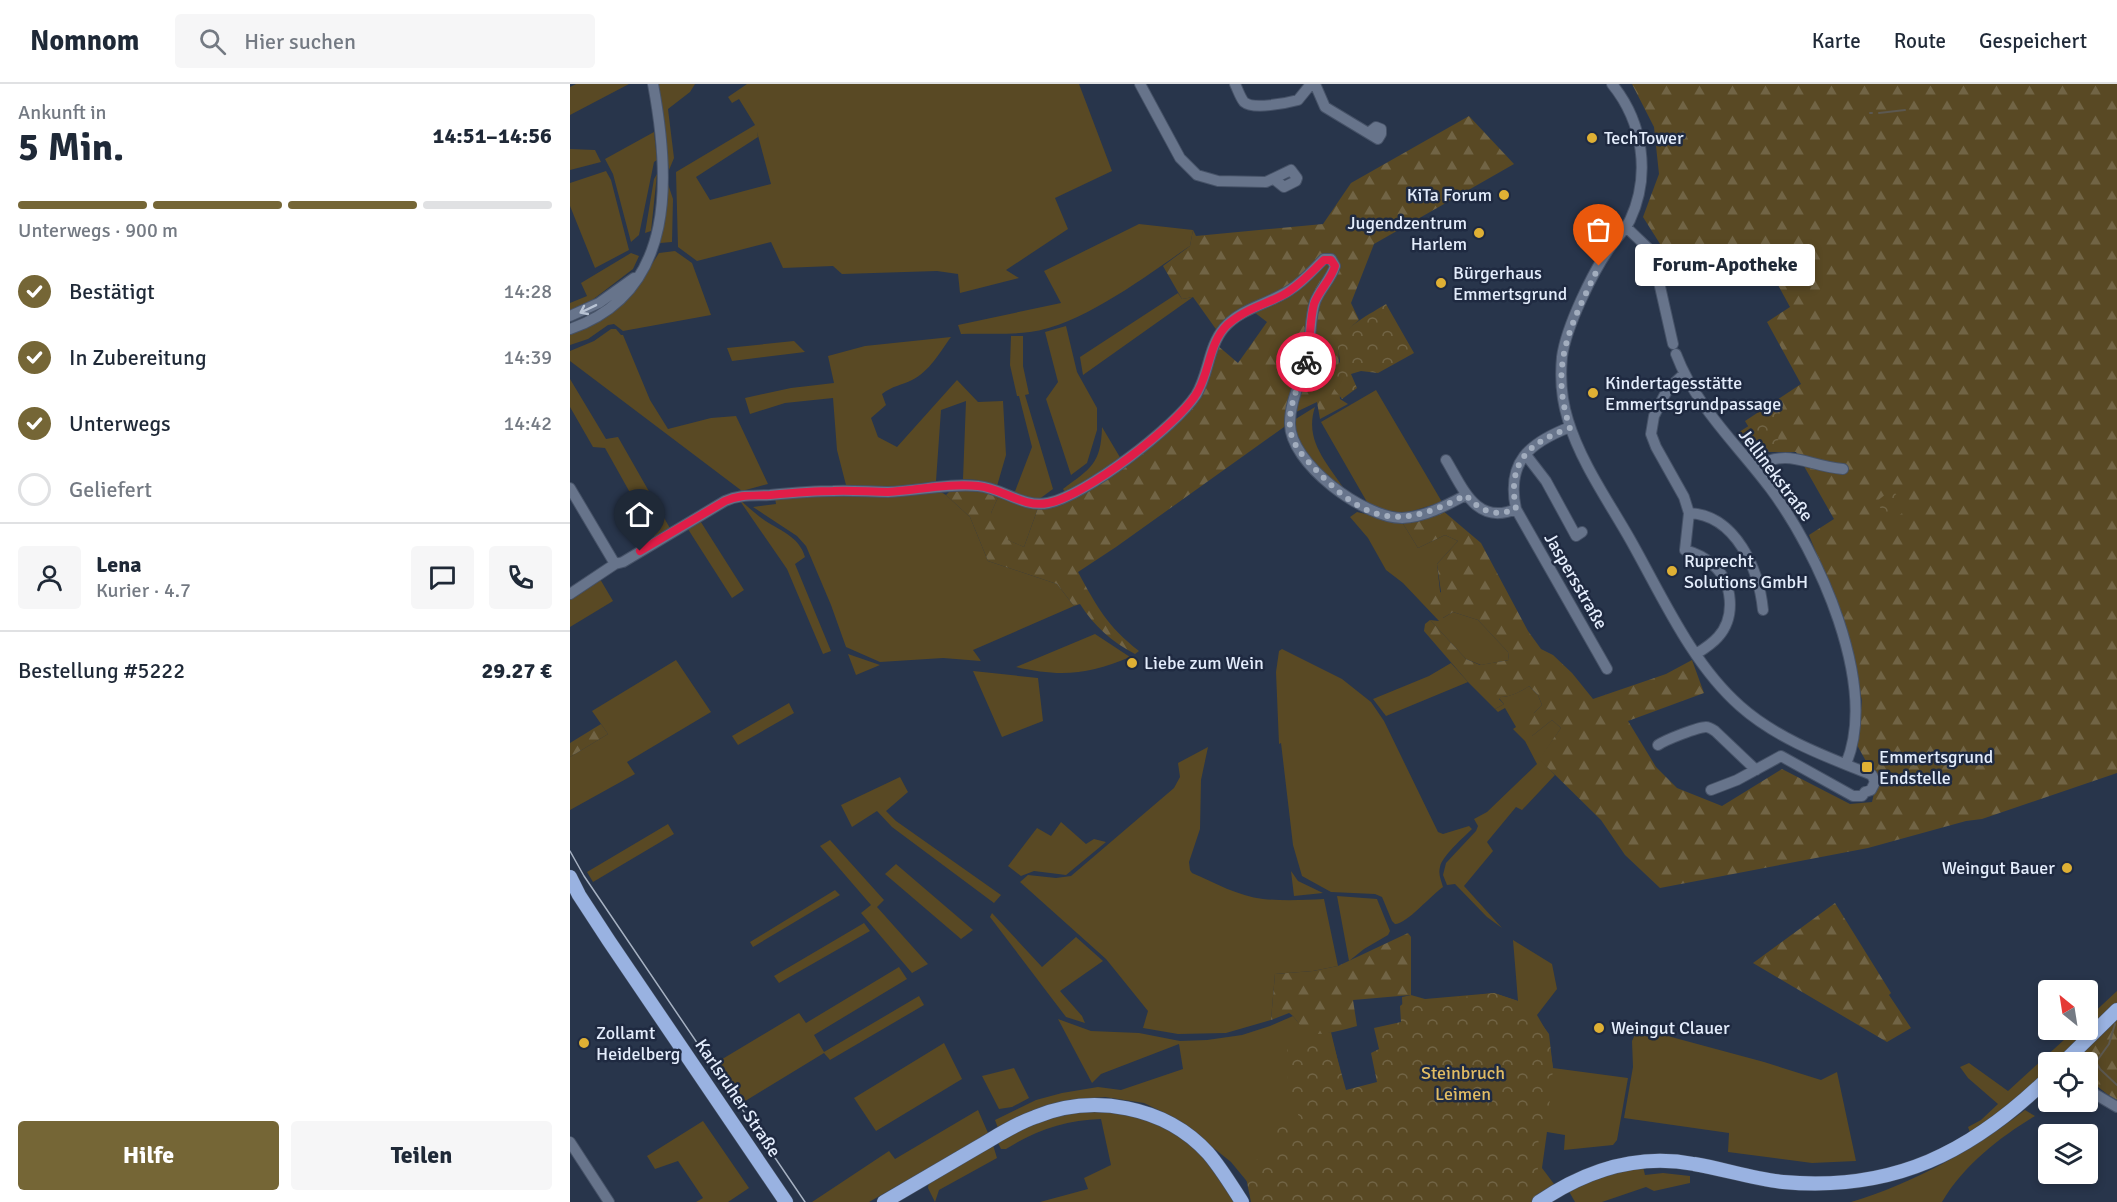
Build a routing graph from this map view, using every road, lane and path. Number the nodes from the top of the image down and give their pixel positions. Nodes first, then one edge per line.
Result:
1 (653, 84) edge
2 (1140, 84) edge
3 (1235, 84) edge
4 (1313, 84) edge
5 (1612, 84) edge
6 (1371, 134) dead end
7 (1274, 179) dead end
8 (1626, 227) junction
9 (640, 275) junction
10 (570, 316) edge
11 (570, 329) edge
12 (1684, 374) junction
13 (1570, 428) junction
14 (1526, 455) junction
15 (1446, 460) dead end
16 (1754, 467) junction
17 (1843, 469) dead end
18 (570, 488) edge
19 (1466, 495) junction
20 (1516, 509) junction
21 (1689, 513) junction
22 (1582, 532) dead end
23 (615, 564) junction
24 (570, 594) edge
25 (1763, 610) dead end
26 (1698, 657) junction
27 (1607, 669) dead end
28 (1658, 745) dead end
29 (1846, 764) junction
30 (1756, 770) junction
31 (1711, 790) dead end
32 (570, 878) edge
33 (574, 891) edge
34 (2117, 1010) edge
35 (2074, 1052) edge
36 (2038, 1087) edge
37 (2098, 1096) edge
38 (2117, 1107) edge
39 (570, 1142) edge
40 (609, 1202) edge
41 (786, 1202) edge
42 (884, 1202) edge
43 (1242, 1202) edge
44 (1539, 1202) edge

1 - 9 street
2 - 7 street
3 - 4 street
4 - 6 street
5 - 8 street
8 - 12 street, Jellinekstraße
8 - 13 street
9 -> 10 street
9 - 11 street
12 - 16 street, Jellinekstraße
12 - 21 street
13 - 14 street, Jaspersstraße
13 - 26 street
14 - 20 street, Jaspersstraße
14 - 22 street, Jaspersstraße
15 - 19 street
16 - 17 street
16 - 29 street, Jellinekstraße
18 - 23 street
19 - 20 street
19 - 23 street
20 - 27 street, Jaspersstraße
21 - 25 street
21 - 26 street
23 - 24 street
26 - 29 street
28 - 30 street
29 - 30 street
30 - 31 street
32 - 33 main road, Karlsruher Straße
33 - 41 main road, Karlsruher Straße
34 - 35 main road
36 - 44 main road
37 - 38 street
39 - 40 street
42 - 43 main road

